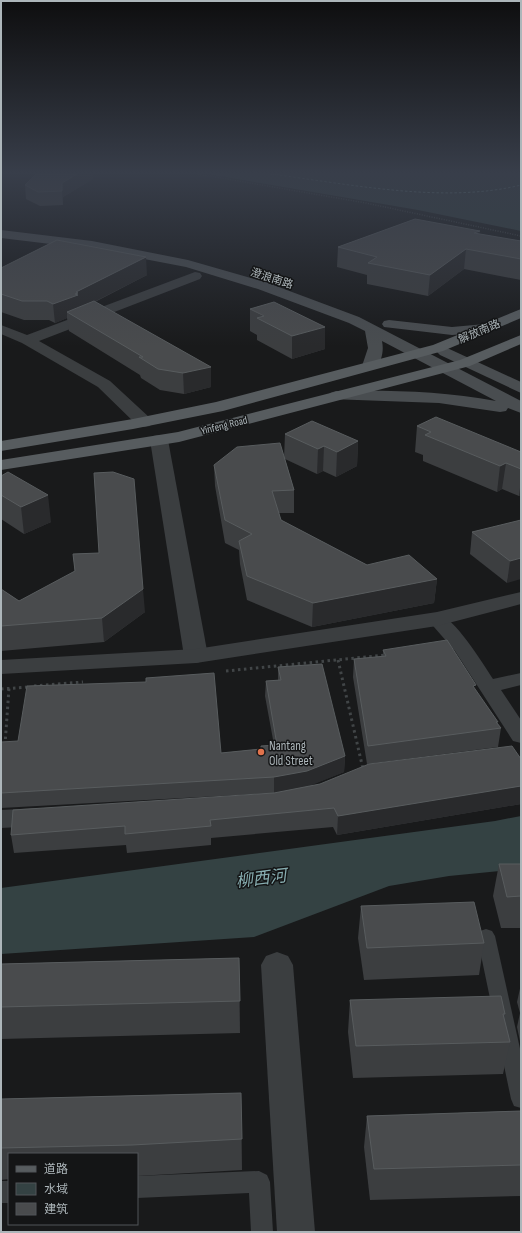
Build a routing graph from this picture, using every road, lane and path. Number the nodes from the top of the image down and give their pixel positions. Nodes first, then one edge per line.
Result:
1 (68, 232) edge
2 (500, 232) edge
3 (1, 234) edge
4 (521, 236) edge
5 (192, 270) junction
6 (521, 313) edge
7 (389, 324) junction
8 (485, 328) junction
9 (1, 329) edge
10 (371, 329) junction
11 (521, 339) edge
12 (27, 340) junction
13 (438, 348) junction
14 (416, 354) junction
15 (465, 362) junction
16 (370, 366) junction
17 (443, 368) junction
18 (521, 388) edge
19 (336, 396) junction
20 (521, 410) edge
21 (144, 422) junction
22 (159, 440) junction
23 (1, 446) edge
24 (1, 465) edge
25 (521, 598) edge
26 (437, 619) junction
27 (196, 656) junction
28 (338, 660) dead end
29 (1, 667) edge
30 (521, 679) edge
31 (489, 686) junction
32 (9, 688) dead end
33 (518, 748) edge
34 (5, 752) edge
35 (364, 774) edge
36 (55, 815) edge
37 (1, 819) edge
38 (486, 936) dead end
39 (276, 965) dead end
40 (521, 1099) edge
41 (138, 1187) edge
42 (262, 1232) edge
43 (296, 1232) edge

1 - 7 main road, 澄浪南路
2 - 4 path
3 - 5 main road, 澄浪南路
5 - 10 main road, 澄浪南路
5 - 12 street
6 - 8 main road, 解放南路
7 - 8 main road
7 - 13 main road, 澄浪南路
8 - 13 main road, 解放南路
9 - 12 street
10 - 14 main road, 澄浪南路
10 - 16 main road
11 - 15 main road, Yinfeng Road
12 - 21 street
13 - 14 main road, Yinfeng Road
13 - 15 main road
14 - 16 main road, Yinfeng Road
14 - 17 main road
15 - 17 main road, Yinfeng Road
15 - 18 main road
16 - 21 main road, Yinfeng Road
17 - 19 main road, Yinfeng Road
17 - 20 main road
19 - 20 main road
19 - 22 main road, Yinfeng Road
21 - 23 main road, Yinfeng Road
22 - 24 main road, Yinfeng Road
22 - 27 street
25 - 26 street
26 - 27 street
26 - 31 street
27 - 29 street
28 - 35 path
30 - 31 street
31 - 33 street
32 - 34 path
36 - 37 street
38 - 40 lane
39 - 43 street
41 - 42 lane

